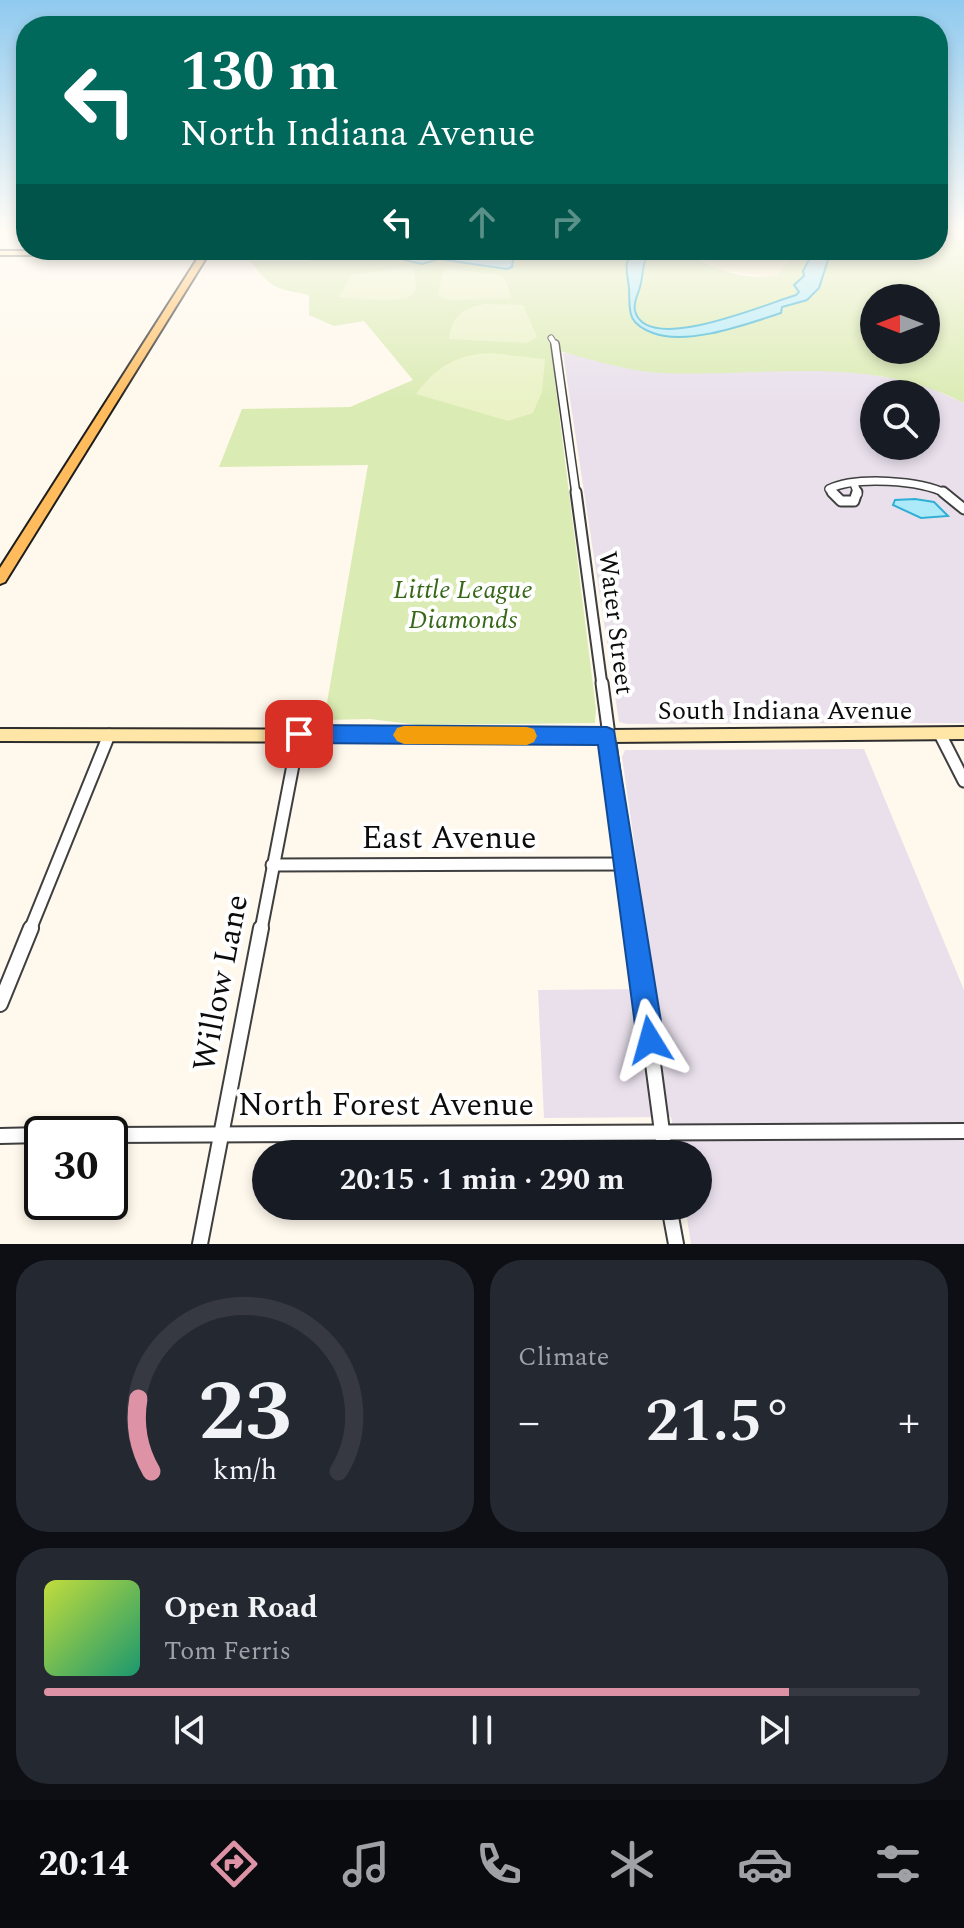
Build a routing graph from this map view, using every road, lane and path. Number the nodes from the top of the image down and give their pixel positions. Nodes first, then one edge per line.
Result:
1 (184, 287) edge
2 (551, 338) dead end
3 (854, 484) dead end
4 (964, 509) edge
5 (0, 579) edge
6 (964, 733) edge
7 (299, 734) junction
8 (940, 734) junction
9 (0, 735) edge
10 (109, 735) junction
11 (607, 736) junction
12 (964, 781) edge
13 (626, 864) junction
14 (272, 865) junction
15 (0, 1004) edge
16 (964, 1131) edge
17 (221, 1133) junction
18 (663, 1133) junction
19 (24, 1135) edge
20 (128, 1135) edge
21 (0, 1136) edge
22 (664, 1140) edge
23 (672, 1220) edge
24 (200, 1244) edge
25 (676, 1244) edge

1 - 5 main road
2 - 11 street, Water Street
3 - 4 street
6 - 8 street, South Indiana Avenue
7 - 10 street, South Indiana Avenue
7 - 11 street, South Indiana Avenue
7 - 14 street, Willow Lane
8 - 11 street, South Indiana Avenue
8 - 12 street
9 - 10 street, South Indiana Avenue
10 - 15 street
11 - 13 street, Water Street
13 - 14 street, East Avenue
13 - 18 street, Water Street
14 - 17 street, Willow Lane
16 - 18 street, North Forest Avenue
17 - 18 street, North Forest Avenue
17 - 20 street, North Forest Avenue
17 - 24 street, Willow Lane
18 - 22 street, Water Street
19 - 21 street
23 - 25 street

